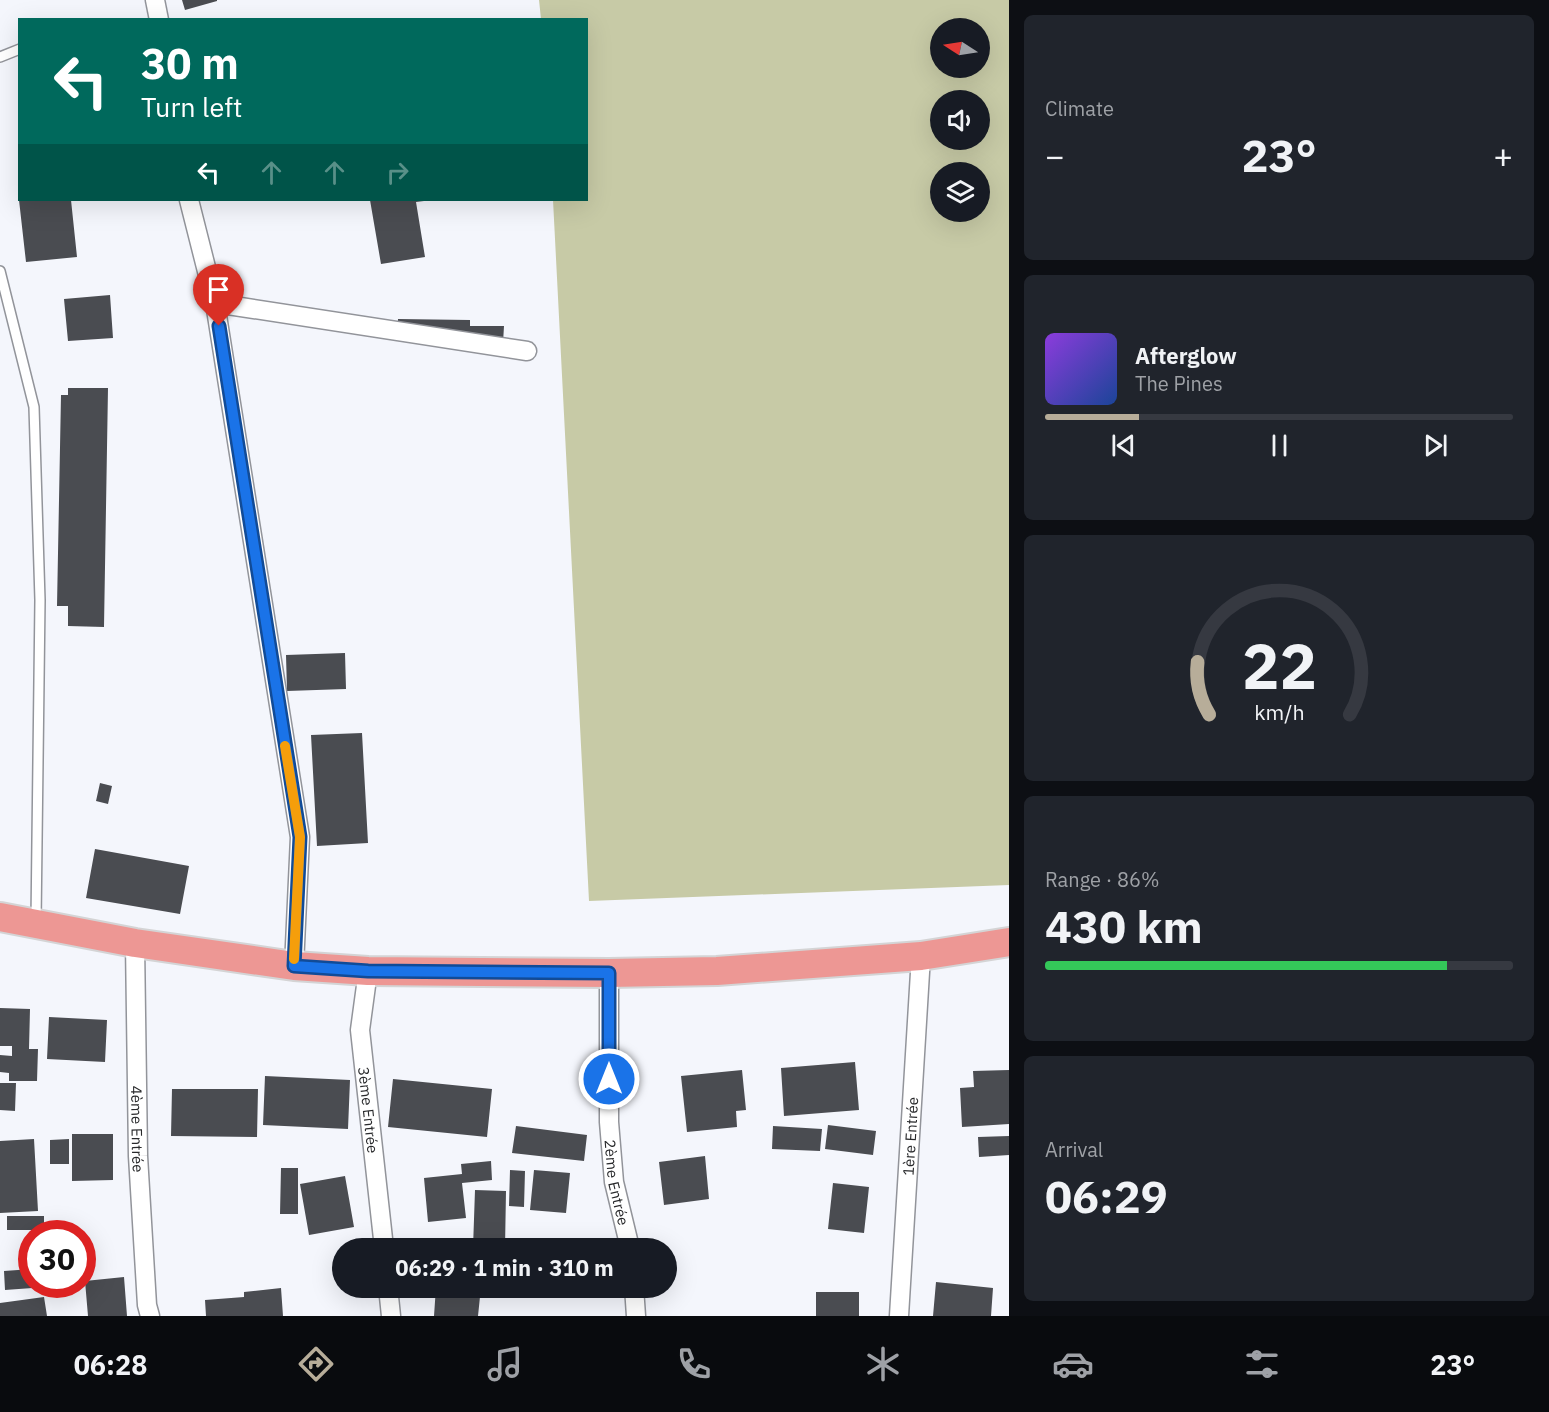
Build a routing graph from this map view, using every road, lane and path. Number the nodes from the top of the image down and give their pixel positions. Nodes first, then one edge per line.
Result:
1 (155, 0) edge
2 (159, 18) edge
3 (18, 49) edge
4 (0, 57) edge
5 (189, 201) edge
6 (0, 271) edge
7 (215, 303) junction
8 (527, 351) dead end
9 (0, 917) edge
10 (36, 924) junction
11 (1009, 942) edge
12 (135, 943) junction
13 (921, 956) junction
14 (294, 966) junction
15 (368, 971) junction
16 (609, 973) junction
17 (383, 1238) edge
18 (628, 1238) edge
19 (389, 1298) edge
20 (635, 1298) edge
21 (150, 1316) edge
22 (391, 1316) edge
23 (636, 1316) edge
24 (899, 1316) edge

1 - 2 street
3 - 4 lane
5 - 7 street
6 - 10 lane
7 - 8 street
7 - 14 street
9 - 10 main road
10 - 12 main road
11 - 13 main road
12 - 14 main road
12 - 21 street, 4ème Entrée
13 - 16 main road
13 - 24 street, 1ère Entrée
14 - 15 main road
15 - 16 main road
15 - 17 street, 3ème Entrée
16 - 18 street, 2ème Entrée
19 - 22 street
20 - 23 street

